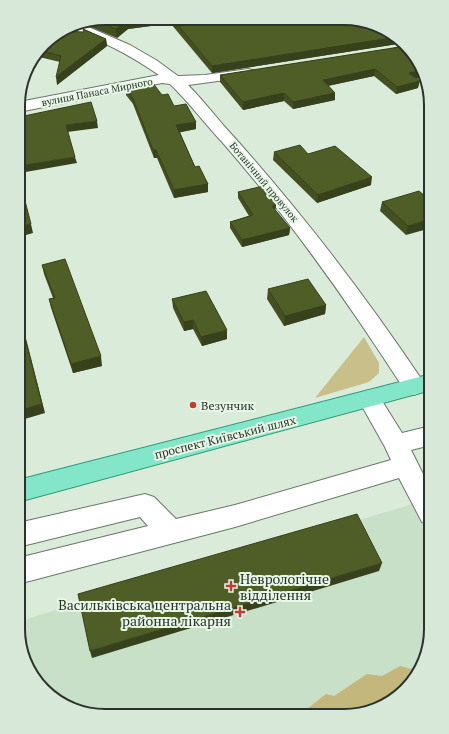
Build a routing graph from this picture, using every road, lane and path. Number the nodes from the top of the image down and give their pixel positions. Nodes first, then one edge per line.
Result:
1 (80, 29) edge
2 (259, 71) edge
3 (175, 81) junction
4 (25, 106) edge
5 (422, 384) edge
6 (369, 399) junction
7 (424, 440) edge
8 (401, 455) junction
9 (25, 489) edge
10 (424, 500) edge
11 (171, 532) junction
12 (25, 533) edge
13 (25, 569) edge

1 - 3 street, Ботанічний провулок
2 - 3 street, вулиця Панаса Мирного
3 - 4 street, вулиця Панаса Мирного
3 - 5 street, Ботанічний провулок
5 - 6 main road, проспект Київський шлях
6 - 8 street
6 - 9 main road, проспект Київський шлях
7 - 8 street
8 - 10 street
8 - 11 street
11 - 12 street
11 - 13 street

